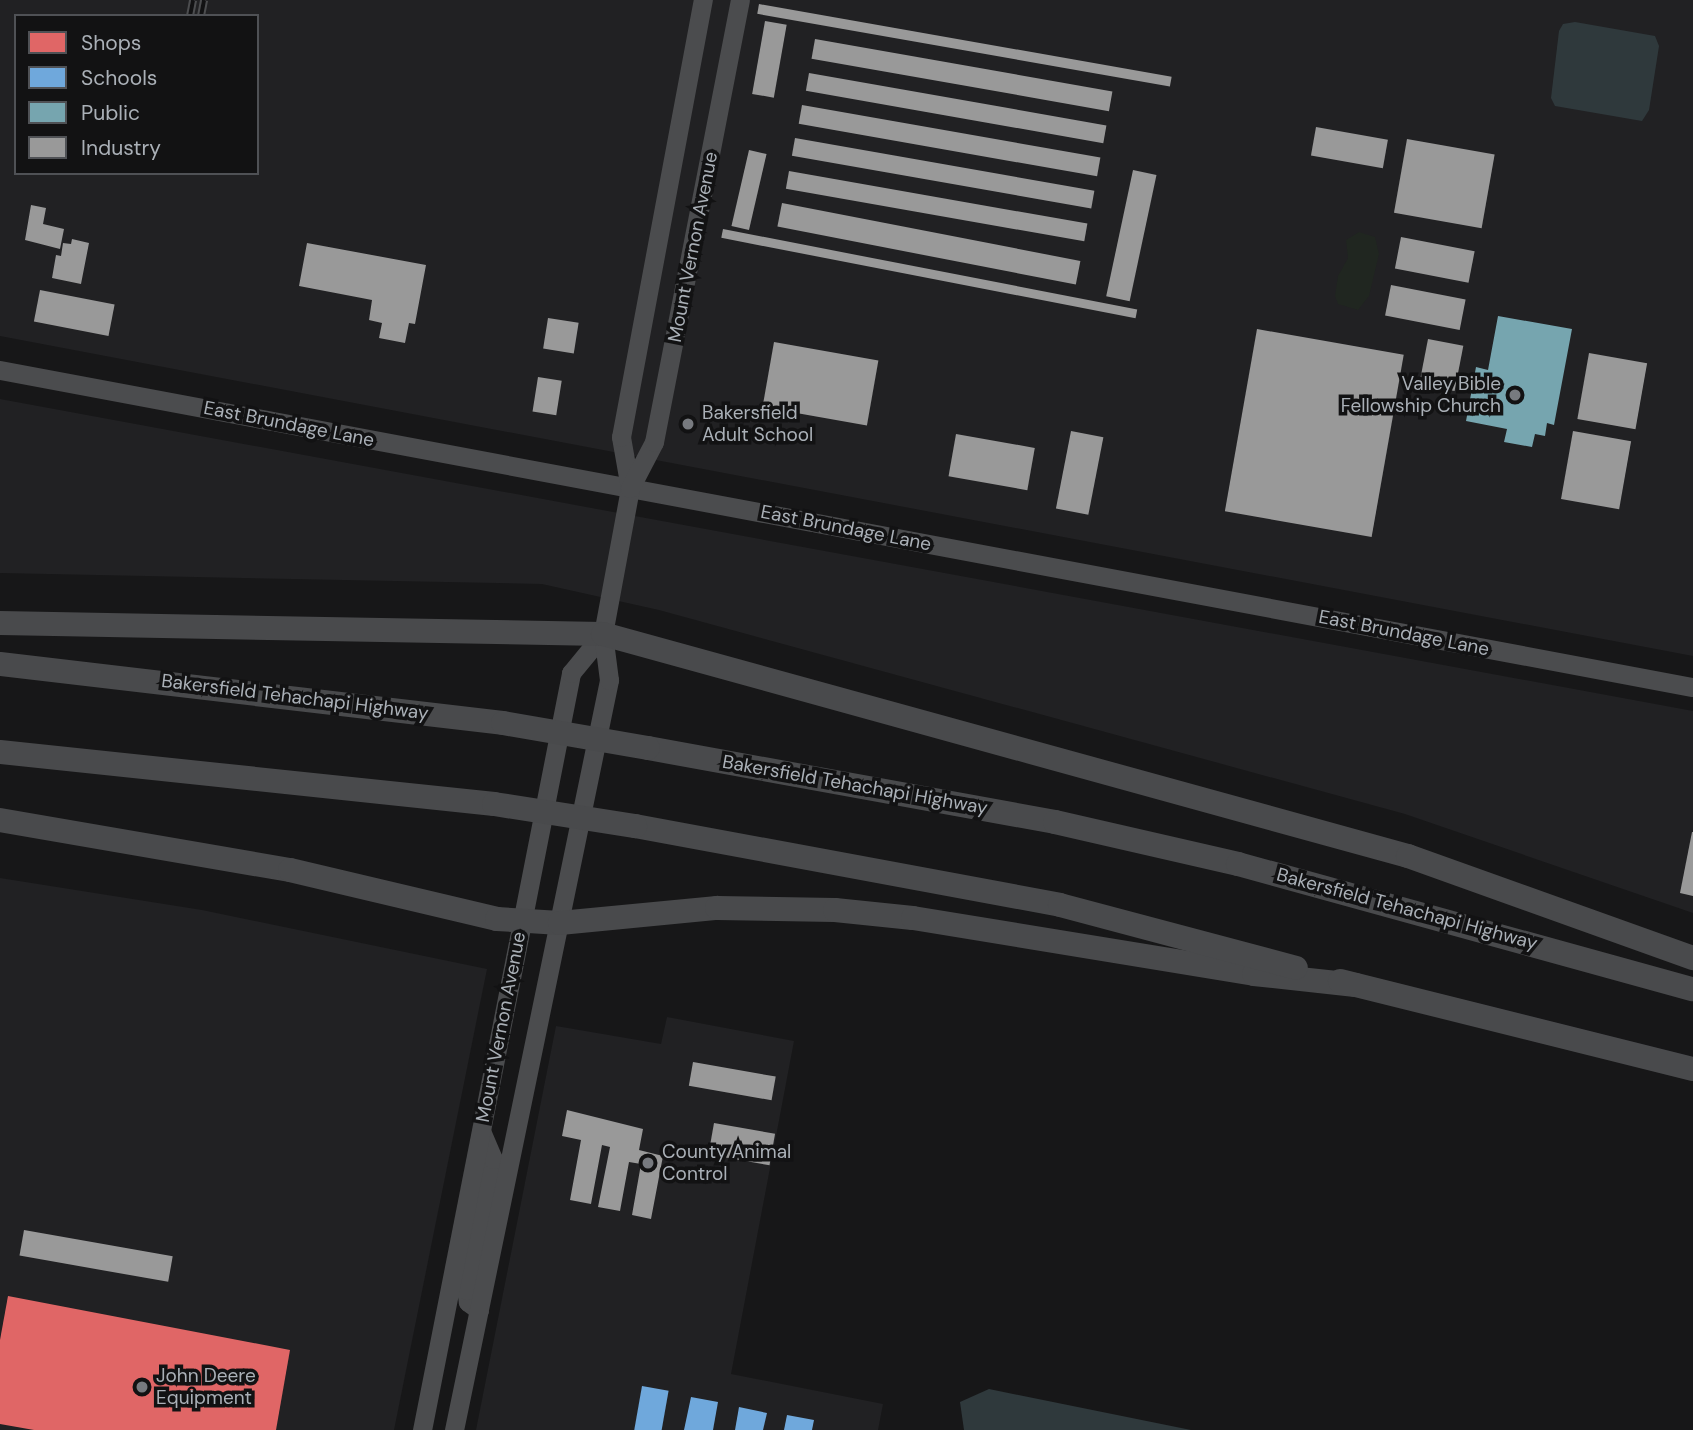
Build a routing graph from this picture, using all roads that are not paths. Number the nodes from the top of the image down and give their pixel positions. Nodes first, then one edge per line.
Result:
1 (704, 0) edge
2 (740, 0) edge
3 (0, 370) edge
4 (630, 488) junction
5 (0, 623) edge
6 (603, 634) junction
7 (0, 664) edge
8 (1693, 687) edge
9 (0, 752) edge
10 (0, 820) edge
11 (522, 921) junction
12 (560, 923) junction
13 (1693, 958) edge
14 (1355, 985) junction
15 (1693, 989) edge
16 (1693, 1069) edge
17 (481, 1130) junction
18 (479, 1310) junction
19 (422, 1430) edge
20 (454, 1430) edge

1 - 4 main road, Mount Vernon Avenue
2 - 4 main road, Mount Vernon Avenue
3 - 4 main road, East Brundage Lane
4 - 6 main road, Mount Vernon Avenue
4 - 8 main road, East Brundage Lane
5 - 6 highway
6 - 11 main road, Mount Vernon Avenue
6 - 12 main road, Mount Vernon Avenue
6 - 13 highway
7 - 15 highway, Bakersfield Tehachapi Highway, bridge
9 - 14 highway, bridge
10 - 11 highway
11 - 12 highway
11 - 17 main road, Mount Vernon Avenue
12 - 14 highway
12 - 18 main road, Mount Vernon Avenue
14 - 16 highway
17 - 18 main road
17 - 19 main road, Mount Vernon Avenue
18 - 20 main road, Mount Vernon Avenue

